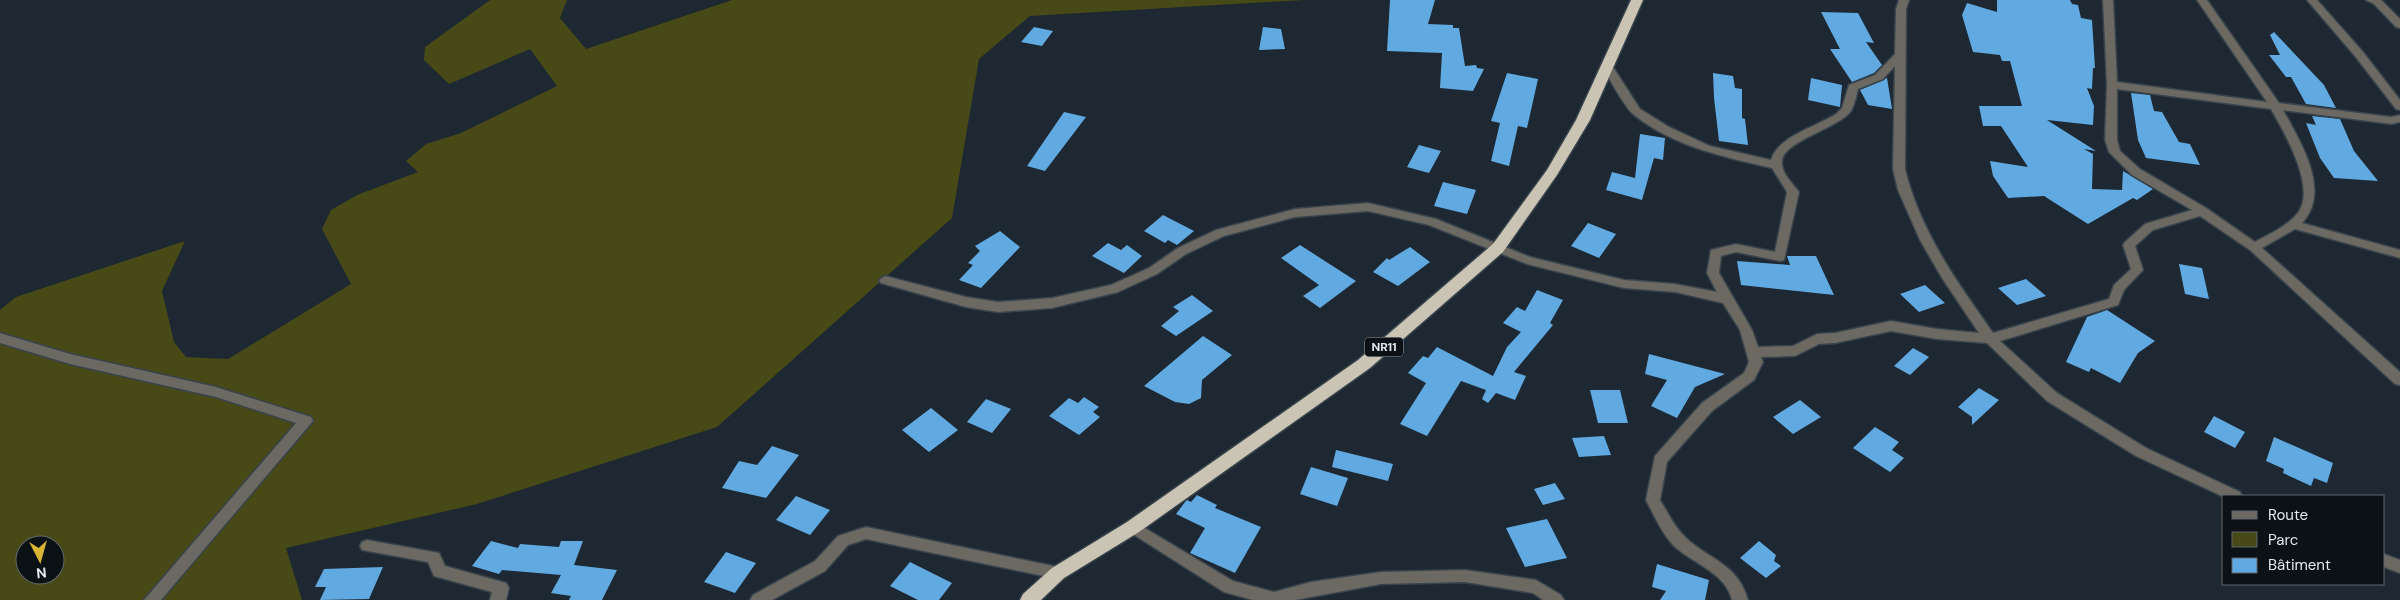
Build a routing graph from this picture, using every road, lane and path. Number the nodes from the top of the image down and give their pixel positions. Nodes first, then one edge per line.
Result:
1 (1637, 0) edge
2 (1904, 0) edge
3 (2108, 0) edge
4 (2202, 0) edge
5 (2312, 0) edge
6 (2371, 0) edge
7 (2400, 25) edge
8 (1900, 55) junction
9 (1607, 66) junction
10 (2112, 85) junction
11 (2276, 104) junction
12 (2400, 107) edge
13 (2400, 118) edge
14 (1776, 165) junction
15 (2202, 211) junction
16 (2294, 225) junction
17 (2254, 247) junction
18 (1498, 248) junction
19 (2400, 254) edge
20 (885, 280) dead end
21 (1727, 299) junction
22 (0, 338) edge
23 (1990, 339) junction
24 (1752, 352) junction
25 (2400, 380) edge
26 (2233, 495) edge
27 (1133, 527) junction
28 (367, 546) dead end
29 (2385, 560) edge
30 (2400, 567) edge
31 (1058, 573) junction
32 (152, 600) edge
33 (498, 600) edge
34 (758, 600) edge
35 (1029, 600) edge
36 (1556, 600) edge
37 (1740, 600) edge

1 - 9 highway, NR11
2 - 8 street
3 - 10 street
4 - 11 street
5 - 12 street
6 - 7 street
8 - 14 street
8 - 23 street
9 - 14 street
9 - 18 highway, NR11
10 - 11 street
10 - 15 street
11 - 13 street
11 - 16 street
14 - 21 street
15 - 17 street
15 - 23 street
16 - 17 street
16 - 19 street
17 - 25 street
18 - 20 street
18 - 21 street
18 - 27 highway, NR11
21 - 24 street
22 - 32 street
23 - 24 street
23 - 26 street
24 - 37 street
27 - 31 highway, NR11
27 - 36 street
28 - 33 street
29 - 30 street
31 - 34 street
31 - 35 highway, NR11

